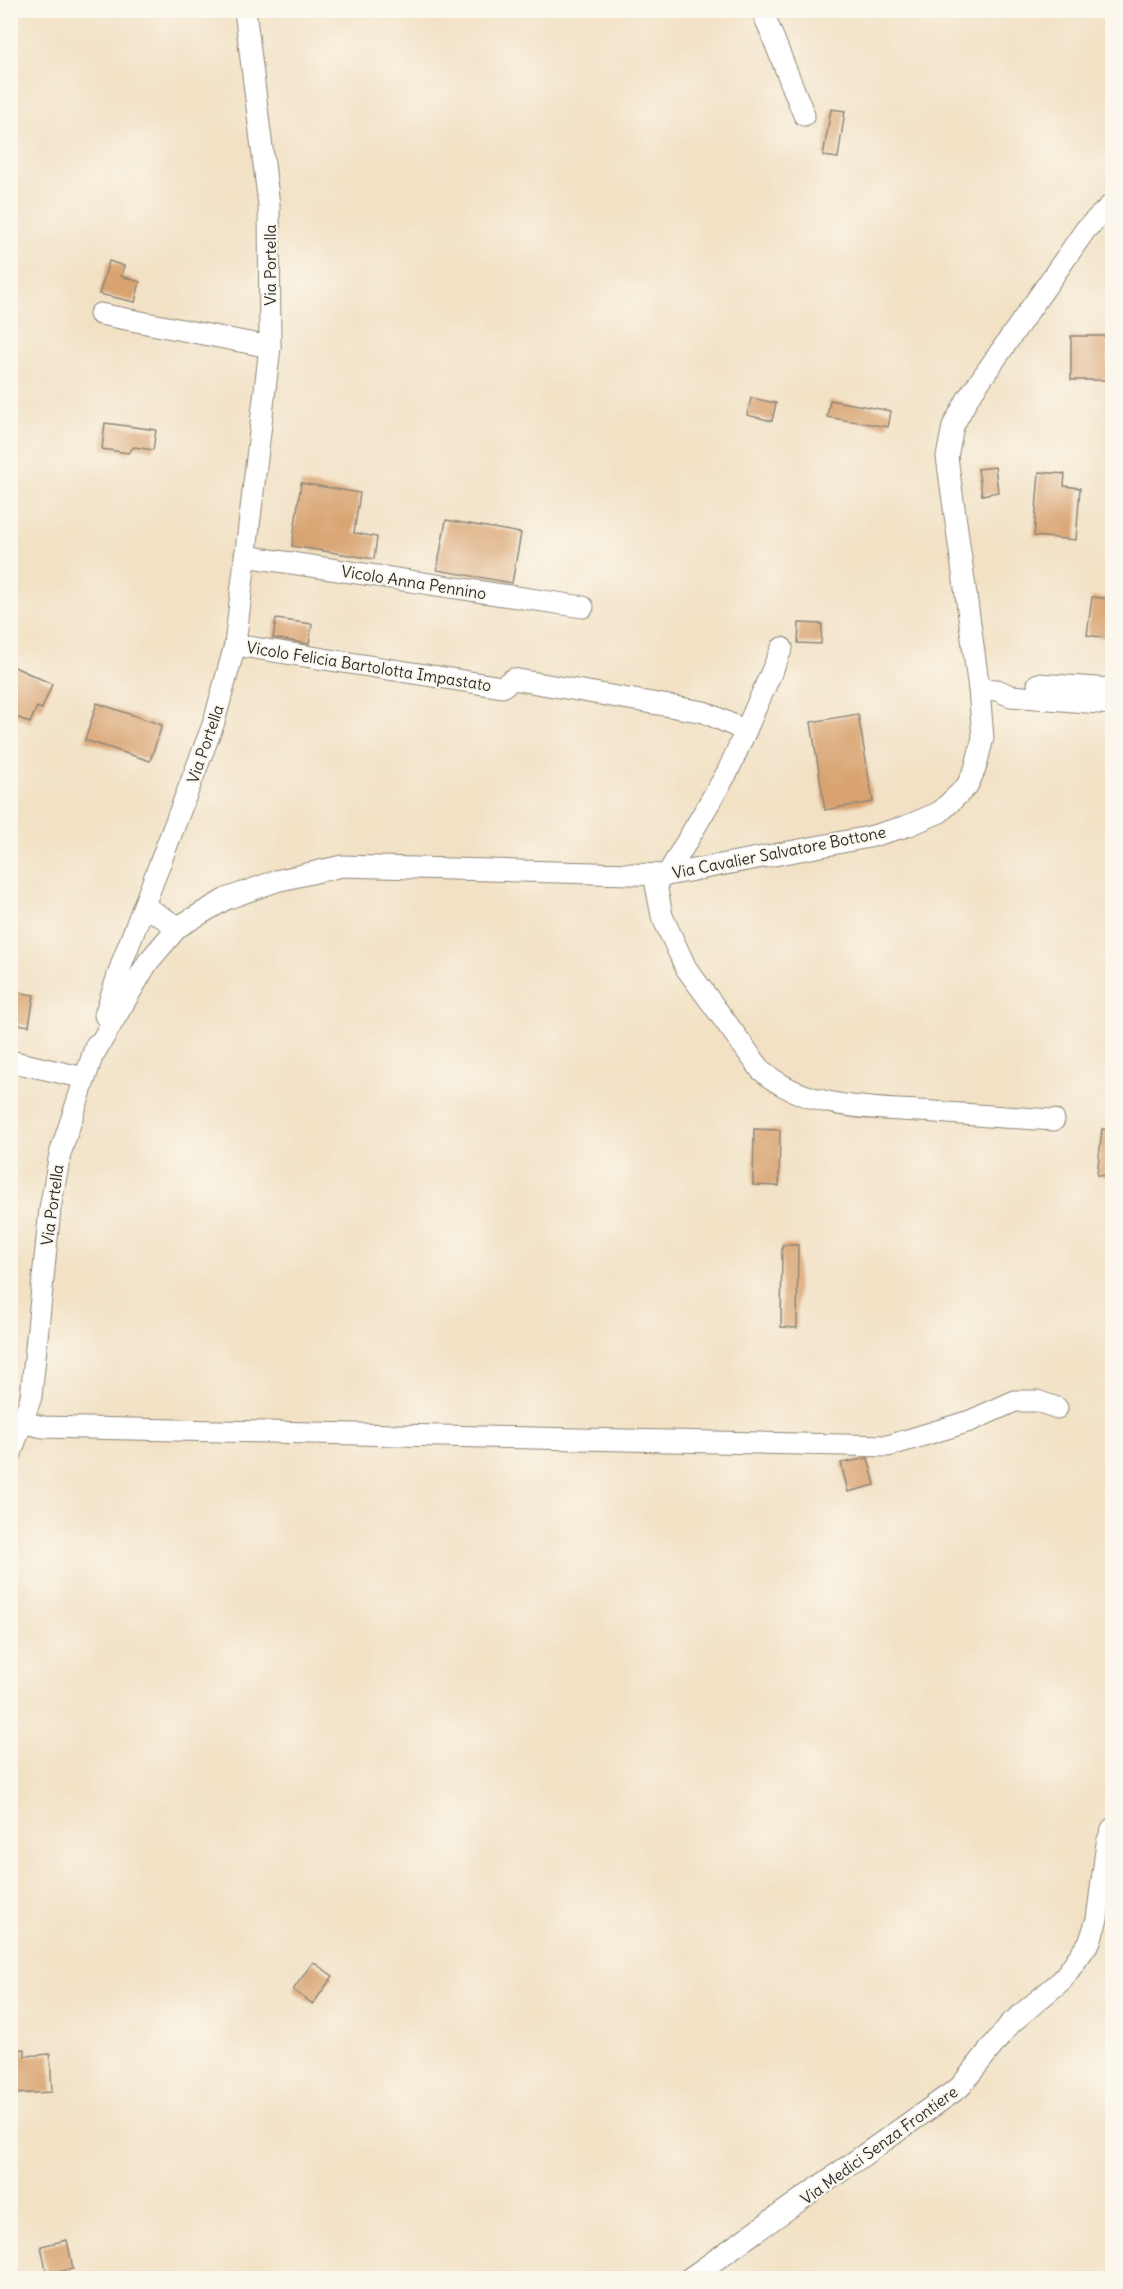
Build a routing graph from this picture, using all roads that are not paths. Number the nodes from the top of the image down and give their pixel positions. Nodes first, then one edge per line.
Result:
1 (245, 10) edge
2 (762, 10) edge
3 (804, 115) dead end
4 (1113, 204) edge
5 (100, 314) dead end
6 (270, 347) junction
7 (245, 556) junction
8 (583, 607) dead end
9 (235, 645) junction
10 (782, 648) dead end
11 (988, 689) junction
12 (1113, 689) edge
13 (1113, 704) edge
14 (746, 731) junction
15 (660, 874) junction
16 (144, 906) junction
17 (178, 927) junction
18 (92, 1057) junction
19 (10, 1061) edge
20 (85, 1078) junction
21 (1054, 1120) dead end
22 (1057, 1408) dead end
23 (22, 1422) junction
24 (10, 1456) edge
25 (1113, 1829) edge
26 (690, 2278) edge

1 - 6 street, Via Portella
2 - 3 street
4 - 11 street, Via Cavalier Salvatore Bottone
5 - 6 street
6 - 7 street, Via Portella
7 - 8 street, Vicolo Anna Pennino
7 - 9 street, Via Portella
9 - 14 street, Vicolo Felicia Bartolotta Impastato
9 - 16 street, Via Portella
10 - 14 street
11 - 12 street
11 - 13 street
11 - 15 street, Via Cavalier Salvatore Bottone
14 - 15 street
15 - 17 street, Via Cavalier Salvatore Bottone
15 - 21 street
16 - 17 street
16 - 18 street, Via Portella
17 - 18 street, Via Cavalier Salvatore Bottone
18 - 20 street, Via Portella
19 - 20 street
20 - 23 street, Via Portella
22 - 23 street
23 - 24 street, Via Portella
25 - 26 street, Via Medici Senza Frontiere

